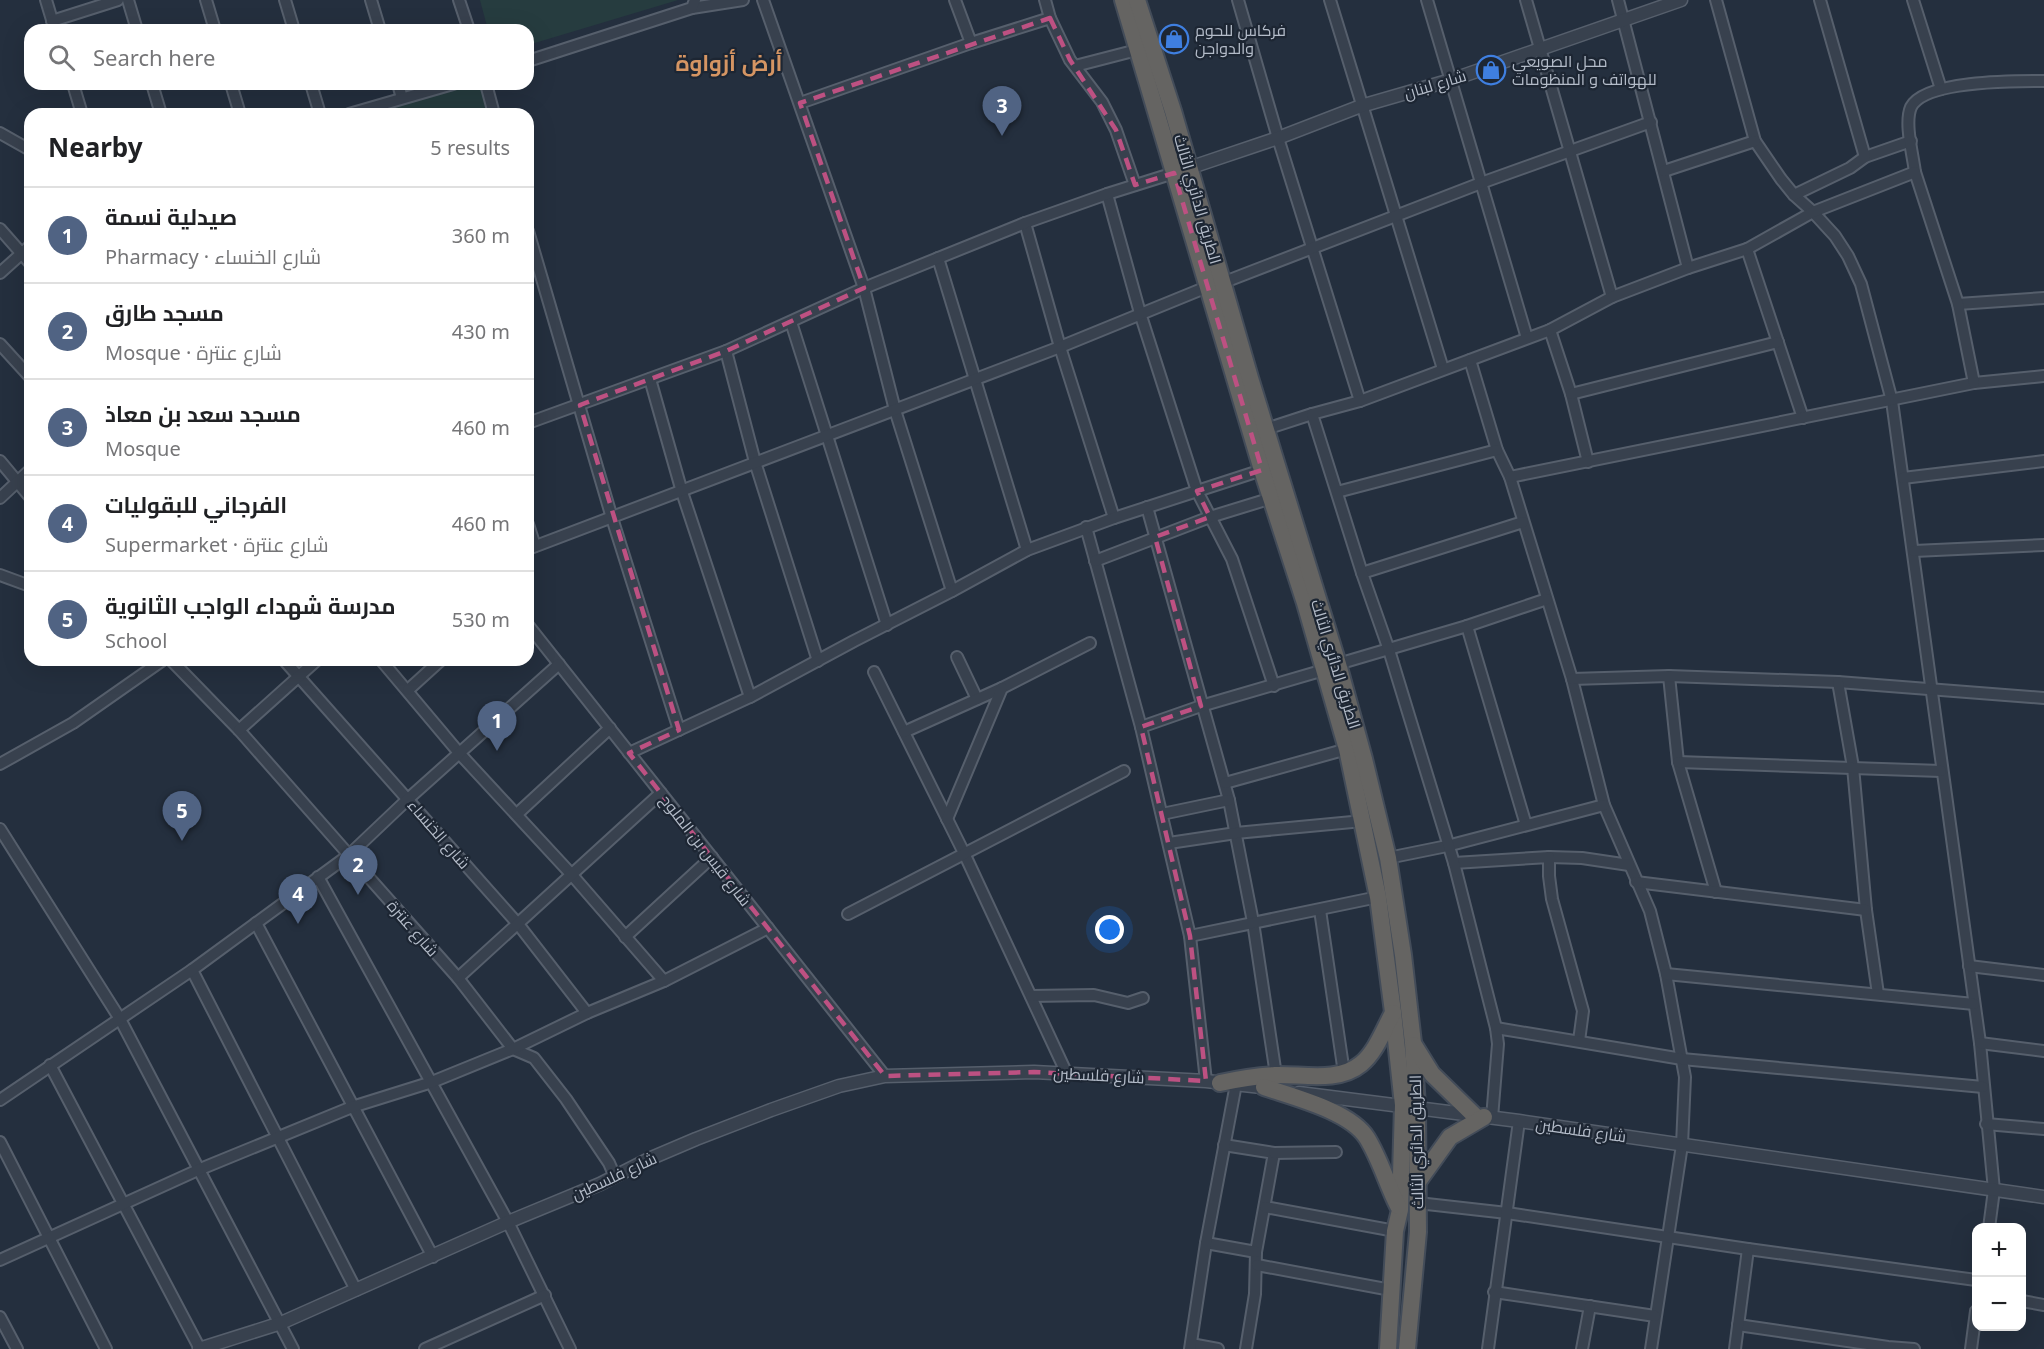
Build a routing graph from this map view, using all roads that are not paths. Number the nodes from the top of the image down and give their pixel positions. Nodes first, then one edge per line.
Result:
1 (46, 0) edge
2 (118, 0) edge
3 (128, 0) edge
4 (206, 0) edge
5 (285, 0) edge
6 (371, 0) edge
7 (459, 0) edge
8 (744, 0) edge
9 (763, 0) edge
10 (955, 0) edge
11 (1045, 0) edge
12 (1123, 0) edge
13 (1137, 0) edge
14 (1238, 0) edge
15 (1330, 0) edge
16 (1427, 0) edge
17 (1526, 0) edge
18 (1618, 0) edge
19 (1681, 0) edge
20 (1716, 0) edge
21 (1820, 0) edge
22 (1913, 0) edge
23 (694, 4) edge
24 (1050, 18) junction
25 (1625, 21) junction
26 (54, 24) edge
27 (57, 24) edge
28 (135, 24) edge
29 (212, 24) edge
30 (292, 24) edge
31 (378, 24) edge
32 (467, 24) edge
33 (971, 43) junction
34 (1541, 48) junction
35 (1137, 50) junction
36 (534, 60) edge
37 (1075, 66) junction
38 (1451, 80) junction
39 (2044, 81) edge
40 (1941, 89) junction
41 (75, 90) edge
42 (154, 90) edge
43 (233, 90) edge
44 (313, 90) edge
45 (400, 90) edge
46 (431, 90) edge
47 (488, 90) edge
48 (402, 98) junction
49 (800, 103) junction
50 (1361, 106) junction
51 (80, 108) edge
52 (159, 108) edge
53 (238, 108) edge
54 (318, 108) edge
55 (369, 108) edge
56 (492, 108) edge
57 (1652, 122) junction
58 (0, 133) edge
59 (1278, 138) junction
60 (1755, 141) junction
61 (1911, 141) junction
62 (24, 147) edge
63 (1570, 150) junction
64 (1865, 157) junction
65 (1181, 171) junction
66 (1664, 171) junction
67 (1915, 172) junction
68 (1481, 183) junction
69 (1135, 185) junction
70 (1107, 194) junction
71 (1794, 195) junction
72 (1813, 212) junction
73 (1395, 216) junction
74 (1024, 224) junction
75 (0, 229) edge
76 (24, 248) edge
77 (1313, 248) junction
78 (1747, 249) junction
79 (534, 251) edge
80 (24, 252) edge
81 (938, 258) junction
82 (1688, 268) junction
83 (0, 273) edge
84 (1215, 285) junction
85 (864, 288) junction
86 (1612, 297) junction
87 (2044, 298) edge
88 (1958, 304) junction
89 (1140, 313) junction
90 (791, 322) junction
91 (1550, 330) junction
92 (1527, 338) junction
93 (1778, 342) junction
94 (0, 344) edge
95 (1060, 347) junction
96 (726, 351) junction
97 (1470, 360) junction
98 (1443, 369) junction
99 (24, 370) edge
100 (2044, 376) edge
101 (650, 379) junction
102 (974, 379) junction
103 (1974, 383) junction
104 (1571, 394) junction
105 (1360, 401) junction
106 (1892, 401) junction
107 (580, 405) junction
108 (895, 410) junction
109 (1312, 414) junction
110 (1803, 418) junction
111 (534, 421) edge
112 (1266, 429) junction
113 (826, 435) junction
114 (1497, 450) junction
115 (0, 461) edge
116 (2044, 461) edge
117 (755, 462) junction
118 (1588, 462) junction
119 (1262, 470) junction
120 (24, 475) edge
121 (1510, 477) junction
122 (1903, 478) junction
123 (16, 481) junction
124 (24, 490) edge
125 (1197, 491) junction
126 (682, 492) junction
127 (1336, 492) junction
128 (0, 498) edge
129 (1272, 498) junction
130 (1147, 507) junction
131 (1210, 517) junction
132 (612, 518) junction
133 (1114, 518) junction
134 (1523, 522) junction
135 (1086, 528) junction
136 (1155, 537) junction
137 (2044, 545) edge
138 (534, 547) edge
139 (1027, 550) junction
140 (1914, 551) junction
141 (1095, 561) junction
142 (1362, 573) junction
143 (0, 575) edge
144 (24, 584) edge
145 (952, 591) junction
146 (1546, 599) junction
147 (887, 625) junction
148 (1467, 626) junction
149 (534, 633) edge
150 (1090, 643) dead end
151 (1389, 650) junction
152 (957, 657) dead end
153 (818, 661) junction
154 (559, 664) junction
155 (154, 666) edge
156 (177, 666) edge
157 (289, 666) edge
158 (310, 666) edge
159 (386, 666) edge
160 (434, 666) edge
161 (1331, 667) junction
162 (874, 672) dead end
163 (298, 676) junction
164 (1669, 676) junction
165 (1572, 679) junction
166 (1838, 682) junction
167 (1274, 686) junction
168 (1002, 688) junction
169 (1930, 689) junction
170 (408, 690) junction
171 (750, 697) junction
172 (2044, 698) edge
173 (977, 699) junction
174 (1201, 706) junction
175 (610, 728) junction
176 (1141, 728) junction
177 (239, 730) junction
178 (679, 730) junction
179 (904, 732) junction
180 (1347, 749) junction
181 (630, 753) junction
182 (460, 754) junction
183 (1678, 762) junction
184 (0, 764) edge
185 (1853, 767) junction
186 (1124, 771) dead end
187 (1941, 771) junction
188 (1225, 783) junction
189 (661, 793) junction
190 (408, 799) junction
191 (1229, 800) junction
192 (1604, 805) junction
193 (517, 814) junction
194 (1162, 814) junction
195 (947, 819) junction
196 (1363, 822) junction
197 (1526, 825) junction
198 (0, 829) edge
199 (1236, 833) junction
200 (1169, 843) junction
201 (1448, 846) junction
202 (964, 853) junction
203 (349, 855) junction
204 (712, 857) junction
205 (1549, 857) junction
206 (1388, 858) junction
207 (1454, 863) junction
208 (1629, 865) junction
209 (572, 875) junction
210 (318, 877) junction
211 (1636, 882) junction
212 (1716, 892) junction
213 (1378, 897) junction
214 (1320, 910) junction
215 (1866, 910) junction
216 (848, 914) dead end
217 (1252, 922) junction
218 (256, 923) junction
219 (518, 924) junction
220 (768, 928) junction
221 (1190, 936) junction
222 (625, 937) junction
223 (1969, 966) junction
224 (192, 970) junction
225 (1666, 974) junction
226 (2044, 975) edge
227 (458, 978) junction
228 (664, 981) junction
229 (1878, 994) junction
230 (1031, 996) junction
231 (1143, 998) dead end
232 (1974, 1004) junction
233 (1393, 1012) junction
234 (587, 1013) junction
235 (120, 1019) junction
236 (1496, 1028) junction
237 (1579, 1041) junction
238 (1413, 1043) junction
239 (1980, 1043) junction
240 (513, 1049) junction
241 (2044, 1051) edge
242 (1682, 1059) junction
243 (50, 1065) junction
244 (1066, 1072) junction
245 (1344, 1073) junction
246 (885, 1076) junction
247 (1270, 1081) junction
248 (432, 1082) junction
249 (1221, 1083) junction
250 (1983, 1087) junction
251 (0, 1100) edge
252 (1410, 1106) junction
253 (352, 1107) junction
254 (1484, 1117) junction
255 (1519, 1121) junction
256 (1986, 1125) junction
257 (2044, 1129) edge
258 (277, 1138) junction
259 (0, 1142) edge
260 (1224, 1145) junction
261 (1682, 1145) junction
262 (1336, 1152) dead end
263 (1274, 1153) junction
264 (198, 1170) junction
265 (615, 1177) junction
266 (1417, 1182) junction
267 (1994, 1190) junction
268 (2044, 1197) edge
269 (1418, 1203) junction
270 (124, 1204) junction
271 (1264, 1207) junction
272 (1400, 1210) junction
273 (1507, 1213) junction
274 (508, 1222) junction
275 (1990, 1223) edge
276 (1395, 1230) junction
277 (1667, 1236) junction
278 (48, 1237) junction
279 (1206, 1243) junction
280 (1748, 1249) junction
281 (1256, 1252) junction
282 (433, 1257) junction
283 (0, 1260) edge
284 (1257, 1265) junction
285 (1972, 1279) edge
286 (356, 1290) junction
287 (1391, 1290) junction
288 (1494, 1292) junction
289 (545, 1295) junction
290 (2026, 1303) edge
291 (2044, 1305) edge
292 (1590, 1306) junction
293 (1655, 1316) junction
294 (0, 1317) edge
295 (280, 1323) junction
296 (1738, 1325) junction
297 (1974, 1331) edge
298 (452, 1344) edge
299 (1191, 1347) edge
300 (1888, 1348) edge
301 (17, 1349) edge
302 (106, 1349) edge
303 (199, 1349) edge
304 (293, 1349) edge
305 (425, 1349) edge
306 (570, 1349) edge
307 (1218, 1349) edge
308 (1246, 1349) edge
309 (1388, 1349) edge
310 (1407, 1349) edge
311 (1488, 1349) edge
312 (1582, 1349) edge
313 (1651, 1349) edge
314 (1735, 1349) edge
315 (1914, 1349) edge
316 (1971, 1349) edge

1 - 26 street
2 - 27 street
3 - 28 street
4 - 29 street
5 - 30 street
6 - 31 street
7 - 32 street
8 - 23 street
9 - 49 street
10 - 33 street
11 - 24 street
12 - 35 highway, الطريق الدائري الثالث
13 - 65 highway, الطريق الدائري الثالث
14 - 59 street
15 - 50 street
16 - 38 street
17 - 34 street
18 - 25 street
19 - 25 street, شارع لبنان
20 - 60 street
21 - 64 street
22 - 40 street
23 - 36 street
24 - 33 street
24 - 37 street
25 - 34 street, شارع لبنان
25 - 57 street
33 - 49 street
34 - 38 street, شارع لبنان
34 - 63 street
35 - 37 street
35 - 65 highway, الطريق الدائري الثالث
37 - 69 street
38 - 50 street, شارع لبنان
38 - 68 street
39 - 40 street
40 - 61 street
41 - 51 street
42 - 52 street
43 - 53 street
44 - 54 street
45 - 48 street
46 - 48 street
47 - 56 street
48 - 55 street
49 - 85 street
50 - 59 street, شارع لبنان
50 - 73 street
57 - 63 street
57 - 66 street
58 - 62 street
59 - 65 street, شارع لبنان
59 - 77 street
60 - 66 street
60 - 71 street
61 - 64 street
61 - 67 street
63 - 68 street
63 - 86 street
64 - 71 street
65 - 69 street
65 - 84 highway, الطريق الدائري الثالث
66 - 82 street
67 - 72 street
67 - 88 street
68 - 73 street
68 - 92 street
69 - 70 street
70 - 74 street
70 - 89 street
71 - 72 street
72 - 78 street
72 - 106 street
73 - 77 street
73 - 98 street
74 - 81 street
74 - 95 street
75 - 76 street
77 - 84 street
77 - 105 street
78 - 82 street
78 - 93 street
79 - 107 street
80 - 83 street
81 - 85 street
81 - 102 street
82 - 86 street
84 - 89 street
84 - 112 highway, الطريق الدائري الثالث
84 - 119 highway, الطريق الدائري الثالث
85 - 90 street
85 - 108 street
86 - 91 street
87 - 88 street
88 - 103 street
89 - 95 street
89 - 125 street
90 - 96 street
90 - 113 street
91 - 92 street
91 - 104 street
92 - 97 street
93 - 104 street
93 - 110 street
94 - 99 street
95 - 102 street
95 - 133 street
96 - 101 street
96 - 117 street
97 - 98 street
97 - 114 street
98 - 105 street
100 - 103 street
101 - 107 street
101 - 126 street
102 - 108 street
102 - 139 street
103 - 106 street
104 - 118 street
105 - 109 street
106 - 110 street
106 - 122 street
107 - 111 street
107 - 132 street
108 - 113 street
108 - 145 street
109 - 112 street
109 - 127 street
110 - 118 street
112 - 161 highway, الطريق الدائري الثالث
113 - 117 street
113 - 147 street
114 - 121 street
114 - 127 street
115 - 123 street
116 - 122 street
117 - 126 street
117 - 153 street
118 - 121 street
119 - 125 street
119 - 129 highway, الطريق الدائري الثالث
120 - 123 street
121 - 134 street
122 - 140 street
123 - 124 street
123 - 128 street
125 - 130 street
125 - 131 street
126 - 132 street
126 - 171 street
127 - 142 street
129 - 131 street
129 - 161 highway, الطريق الدائري الثالث
130 - 133 street
130 - 136 street
131 - 136 street
131 - 167 street
132 - 138 street
132 - 178 street
133 - 135 street
134 - 142 street
134 - 146 street
135 - 139 street
135 - 141 street
136 - 141 street
136 - 174 street
137 - 140 street
139 - 145 street
140 - 169 street
141 - 176 street
142 - 151 street
143 - 144 street
145 - 147 street
146 - 148 street
146 - 165 street
147 - 153 street
148 - 151 street
148 - 197 street
149 - 154 street, شارع قيس بن الملوح
150 - 168 street
151 - 161 street
151 - 201 street
152 - 173 street
153 - 171 street
154 - 175 street, شارع قيس بن الملوح
154 - 182 street
155 - 184 street
156 - 177 street, شارع عنترة
157 - 163 street, شارع الخنساء
158 - 163 street
159 - 170 street
160 - 170 street
161 - 167 street
161 - 180 highway, الطريق الدائري الثالث
161 - 206 highway, الطريق الدائري الثالث
162 - 179 street
163 - 177 street
163 - 190 street, شارع الخنساء
164 - 165 street
164 - 166 street
164 - 183 street
165 - 192 street
166 - 169 street
166 - 185 street
167 - 174 street
168 - 173 street
168 - 195 street
169 - 172 street
169 - 187 street
170 - 182 street
171 - 178 street
173 - 179 street
174 - 176 street
174 - 188 street
175 - 181 street, شارع قيس بن الملوح
175 - 193 street
176 - 194 street
177 - 203 street, شارع عنترة
178 - 181 street
179 - 195 street
180 - 188 street
180 - 196 highway, الطريق الدائري الثالث
181 - 189 street, شارع قيس بن الملوح
182 - 190 street
182 - 193 street
183 - 185 street
183 - 212 street
185 - 187 street
185 - 215 street
186 - 202 street
187 - 223 street
188 - 191 street
189 - 204 street, شارع قيس بن الملوح
189 - 209 street
190 - 203 street
190 - 219 street, شارع الخنساء
191 - 194 street
191 - 199 street
192 - 197 street
192 - 208 street
193 - 209 street
194 - 200 street
195 - 202 street
196 - 199 street
196 - 213 highway, الطريق الدائري الثالث
197 - 201 street
198 - 235 street
199 - 200 street
199 - 217 street
200 - 221 street
201 - 206 street
201 - 207 street
202 - 216 street
202 - 230 street
203 - 210 street
203 - 227 street, شارع عنترة
204 - 220 street, شارع قيس بن الملوح
204 - 222 street
205 - 207 street
205 - 208 street
205 - 237 street
206 - 238 highway, الطريق الدائري الثالث
207 - 236 street
208 - 211 street
209 - 219 street
209 - 222 street
210 - 218 street
210 - 248 street
211 - 212 street
211 - 225 street
212 - 215 street
213 - 214 street
213 - 233 highway, الطريق الدائري الثالث
214 - 217 street
214 - 245 street
215 - 229 street
217 - 221 street
217 - 247 street
218 - 224 street
218 - 253 street
219 - 227 street
219 - 234 street, شارع الخنساء
220 - 228 street
220 - 246 street, شارع قيس بن الملوح
221 - 249 street
222 - 228 street
223 - 226 street
223 - 232 street
224 - 235 street
224 - 258 street
225 - 229 street
225 - 242 street
227 - 240 street, شارع عنترة
228 - 234 street
229 - 232 street
230 - 231 street
230 - 244 street
232 - 239 street
233 - 245 highway
233 - 252 highway, الطريق الدائري الثالث
234 - 240 street
235 - 243 street
235 - 264 street
236 - 237 street
236 - 254 street
237 - 242 street
238 - 252 highway, الطريق الدائري الثالث
238 - 254 highway
239 - 241 street
239 - 250 street
240 - 248 street
240 - 265 street, شارع عنترة
242 - 250 street
242 - 261 street
243 - 251 street
243 - 270 street
244 - 246 street, شارع فلسطين
244 - 249 street, شارع فلسطين
245 - 247 highway
246 - 265 street, شارع فلسطين
247 - 249 highway
247 - 252 street, شارع فلسطين
247 - 272 highway
248 - 253 street
248 - 274 street
249 - 260 street
250 - 256 street
252 - 254 street, شارع فلسطين
252 - 266 highway, الطريق الدائري الثالث
252 - 272 highway, الطريق الدائري الثالث
253 - 258 street
253 - 282 street
254 - 255 street, شارع فلسطين
254 - 266 highway
255 - 261 street, شارع فلسطين
255 - 273 street
256 - 257 street
256 - 267 street
258 - 264 street
258 - 286 street
259 - 278 street
260 - 263 street
260 - 279 street
261 - 267 street, شارع فلسطين
261 - 277 street
262 - 263 street
263 - 271 street
264 - 270 street
264 - 295 street
265 - 274 street, شارع فلسطين
266 - 269 highway, الطريق الدائري الثالث
267 - 268 street, شارع فلسطين
267 - 275 street
269 - 273 street
269 - 310 highway, الطريق الدائري الثالث
270 - 278 street
270 - 303 street
271 - 276 street
271 - 281 street
272 - 276 highway, الطريق الدائري الثالث
273 - 277 street
273 - 288 street
274 - 282 street, شارع فلسطين
274 - 289 street
276 - 287 highway, الطريق الدائري الثالث
277 - 280 street
277 - 293 street
278 - 283 street
278 - 302 street
279 - 281 street
279 - 299 street
280 - 285 street
280 - 296 street
281 - 284 street
282 - 286 street, شارع فلسطين
284 - 287 street
284 - 308 street
286 - 295 street, شارع فلسطين
287 - 309 highway, الطريق الدائري الثالث
288 - 292 street
288 - 311 street
289 - 298 street
289 - 306 street
290 - 291 street
292 - 293 street
292 - 312 street
293 - 313 street
294 - 301 street
295 - 303 street, شارع فلسطين
295 - 304 street
296 - 300 street
296 - 314 street
297 - 316 street
298 - 305 street
299 - 307 street
300 - 315 street

